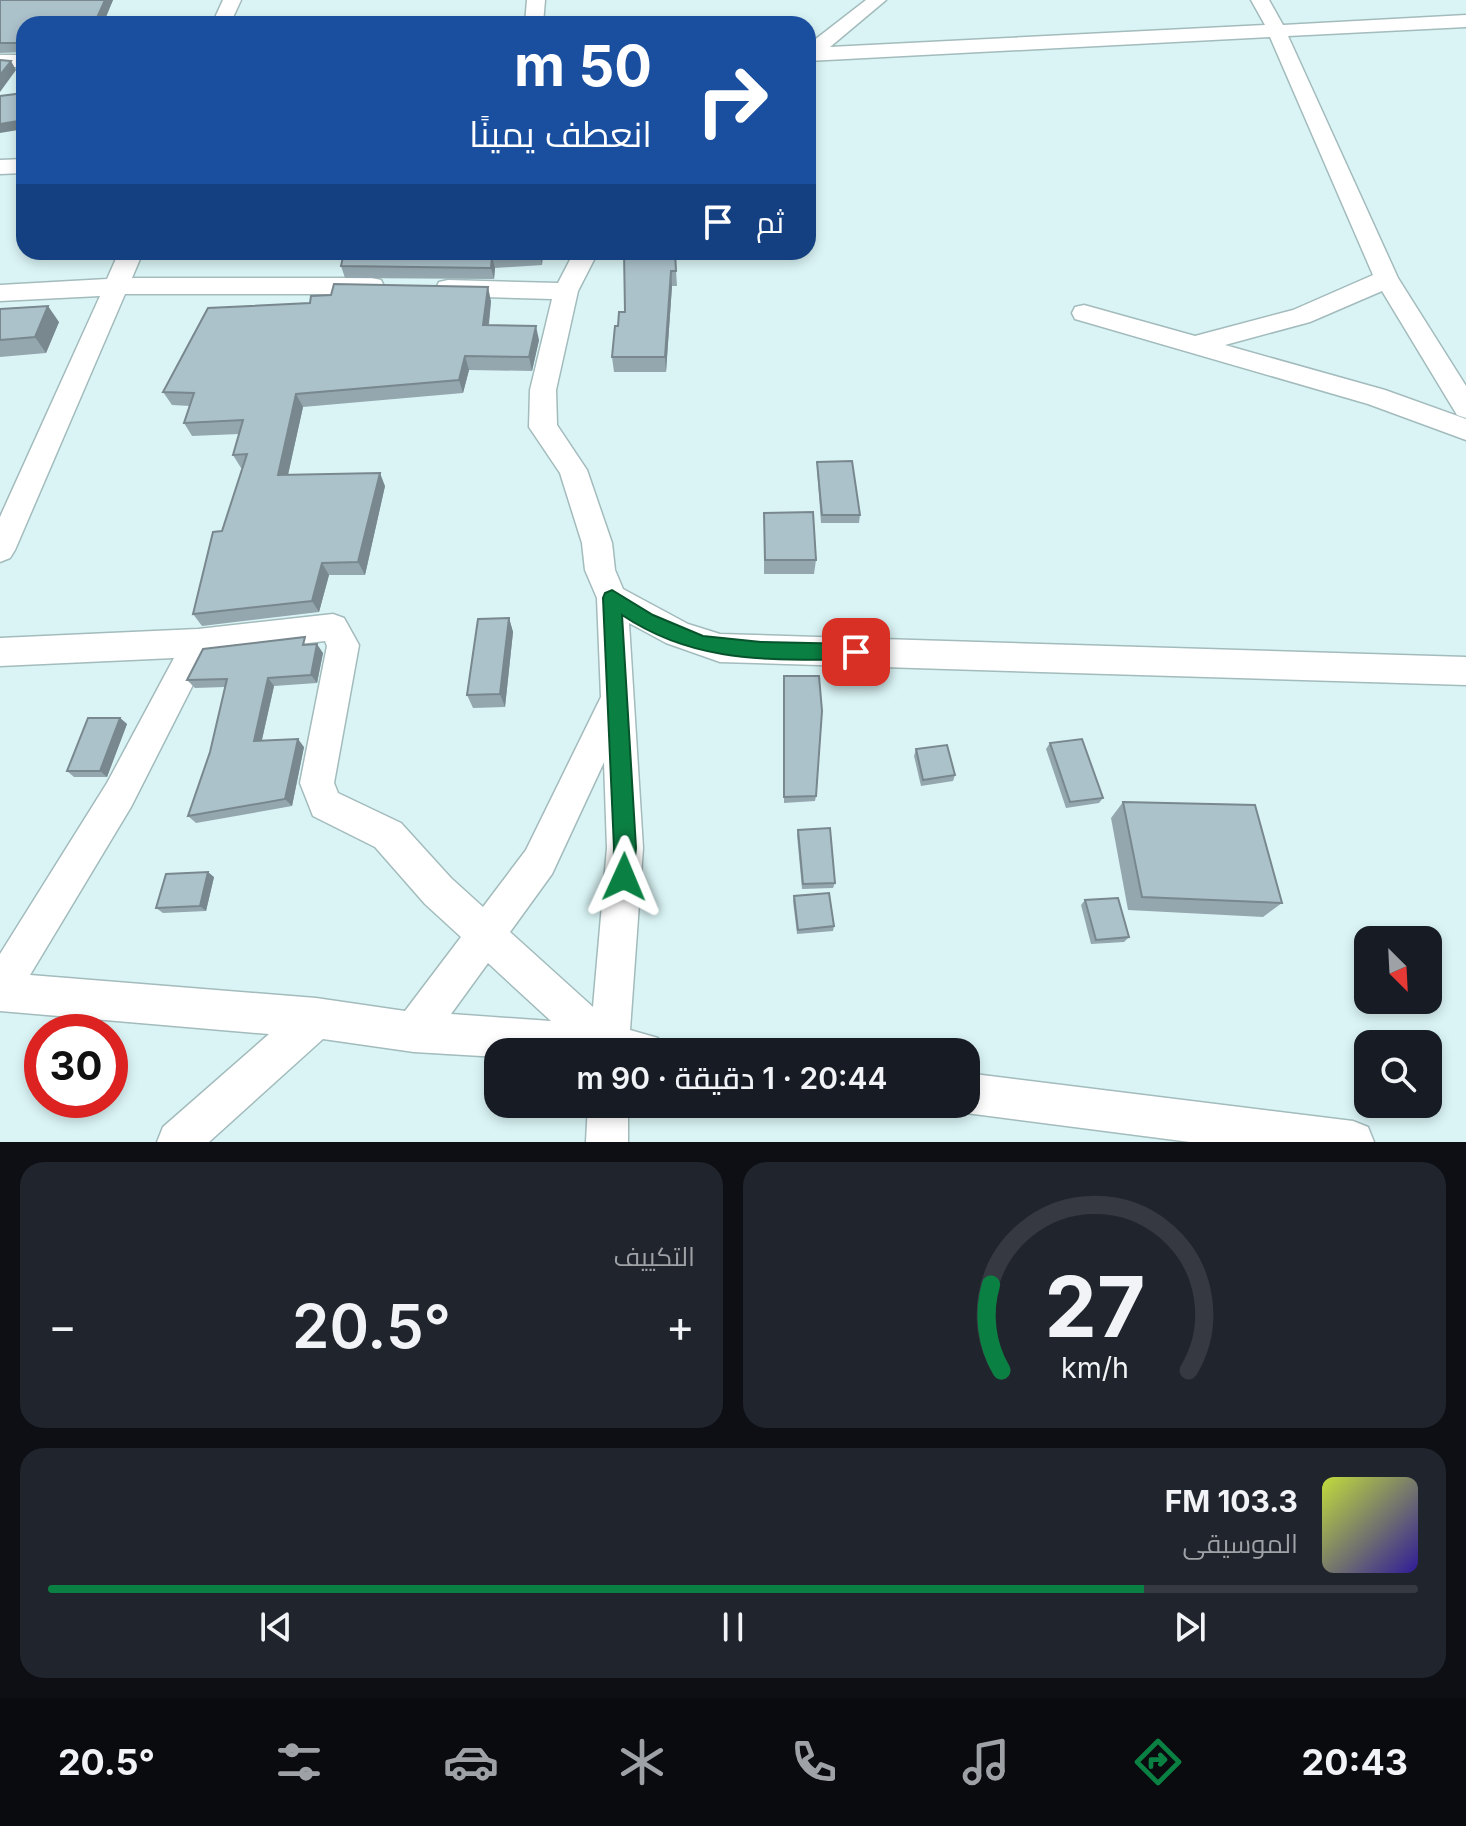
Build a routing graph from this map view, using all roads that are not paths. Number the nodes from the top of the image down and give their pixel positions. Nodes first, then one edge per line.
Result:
1 (877, 0) edge
2 (1260, 0) edge
3 (1464, 23) edge
4 (1276, 29) junction
5 (816, 48) edge
6 (816, 54) edge
7 (128, 260) edge
8 (582, 260) edge
9 (1386, 278) junction
10 (117, 285) junction
11 (398, 287) edge
12 (428, 288) edge
13 (566, 291) junction
14 (0, 293) edge
15 (1084, 313) dead end
16 (1199, 344) junction
17 (1466, 408) edge
18 (1466, 430) edge
19 (0, 550) edge
20 (612, 598) junction
21 (198, 643) junction
22 (0, 652) edge
23 (1466, 671) edge
24 (617, 697) junction
25 (488, 935) junction
26 (0, 991) edge
27 (316, 1018) junction
28 (414, 1032) junction
29 (513, 1038) edge
30 (606, 1038) edge
31 (621, 1038) edge
32 (980, 1095) edge
33 (608, 1118) edge
34 (178, 1142) edge
35 (607, 1142) edge
36 (1353, 1142) edge

1 - 5 street
2 - 4 street
3 - 4 street
4 - 6 street
4 - 9 street
7 - 10 street
8 - 13 street
9 - 16 street
9 - 17 street
10 - 11 street
10 - 14 street
10 - 19 street
12 - 13 street
13 - 20 street
15 - 16 street
16 - 18 street
20 - 23 street
20 - 24 street
21 - 22 street
21 - 25 street
21 - 26 street
24 - 25 street
24 - 31 street
25 - 28 street
25 - 30 street
26 - 27 street
27 - 28 street
27 - 34 street
28 - 29 street
32 - 36 street
33 - 35 street

